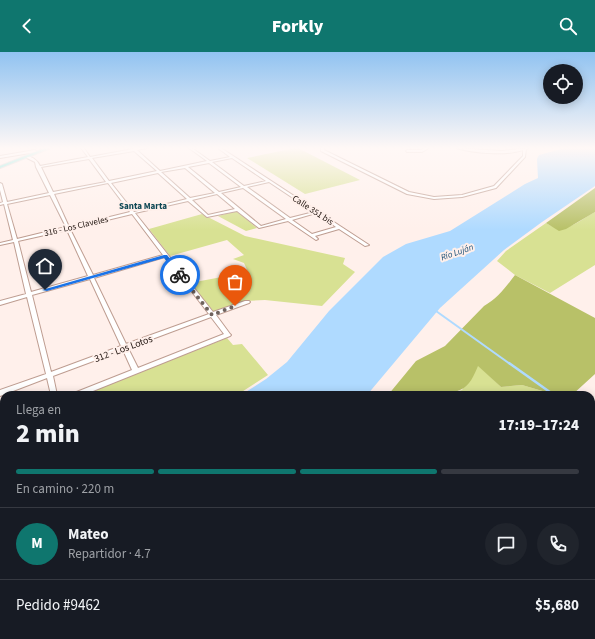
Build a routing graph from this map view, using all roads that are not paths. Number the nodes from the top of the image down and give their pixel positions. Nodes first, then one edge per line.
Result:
1 (42, 175) edge
2 (103, 175) edge
3 (142, 175) edge
4 (163, 175) edge
5 (196, 175) edge
6 (227, 175) edge
7 (261, 175) edge
8 (374, 175) edge
9 (506, 175) edge
10 (269, 181) junction
11 (108, 182) junction
12 (0, 184) edge
13 (243, 187) junction
14 (217, 193) junction
15 (51, 194) junction
16 (189, 200) junction
17 (2, 203) edge
18 (236, 210) junction
19 (317, 212) junction
20 (132, 213) junction
21 (289, 220) junction
22 (340, 227) junction
23 (68, 228) junction
24 (16, 240) junction
25 (0, 244) edge
26 (367, 244) dead end
27 (165, 256) junction
28 (91, 277) junction
29 (30, 294) junction
30 (247, 302) dead end
31 (0, 303) edge
32 (212, 315) junction
33 (125, 347) junction
34 (136, 371) junction
35 (50, 375) junction
36 (6, 391) edge
37 (53, 391) edge
38 (86, 391) edge

1 - 15 street
2 - 11 street
3 - 11 street
4 - 16 street
5 - 14 street
6 - 13 street
7 - 10 street, Calle 351 bis
8 - 9 street
10 - 13 street, 316 - Los Claveles
10 - 19 street, Calle 351 bis
11 - 15 street
11 - 20 street
12 - 17 street
13 - 14 street, 316 - Los Claveles
13 - 21 street
14 - 16 street, 316 - Los Claveles
14 - 18 street
15 - 17 street
15 - 23 street
16 - 18 street
16 - 20 street, 316 - Los Claveles
17 - 24 street
18 - 21 street
19 - 21 street
19 - 22 street, Calle 351 bis
20 - 23 street, 316 - Los Claveles
20 - 27 street
21 - 22 street
22 - 26 street, Calle 351 bis
23 - 24 street, 316 - Los Claveles
23 - 28 street
24 - 25 street, 316 - Los Claveles
24 - 29 street
27 - 28 street
27 - 32 street
28 - 29 street
28 - 33 street
29 - 31 street
29 - 35 street
30 - 32 street, 312 - Los Lotos
32 - 33 street, 312 - Los Lotos
32 - 34 street
33 - 34 street
33 - 35 street, 312 - Los Lotos
34 - 38 street
35 - 36 street, 312 - Los Lotos
35 - 37 street

